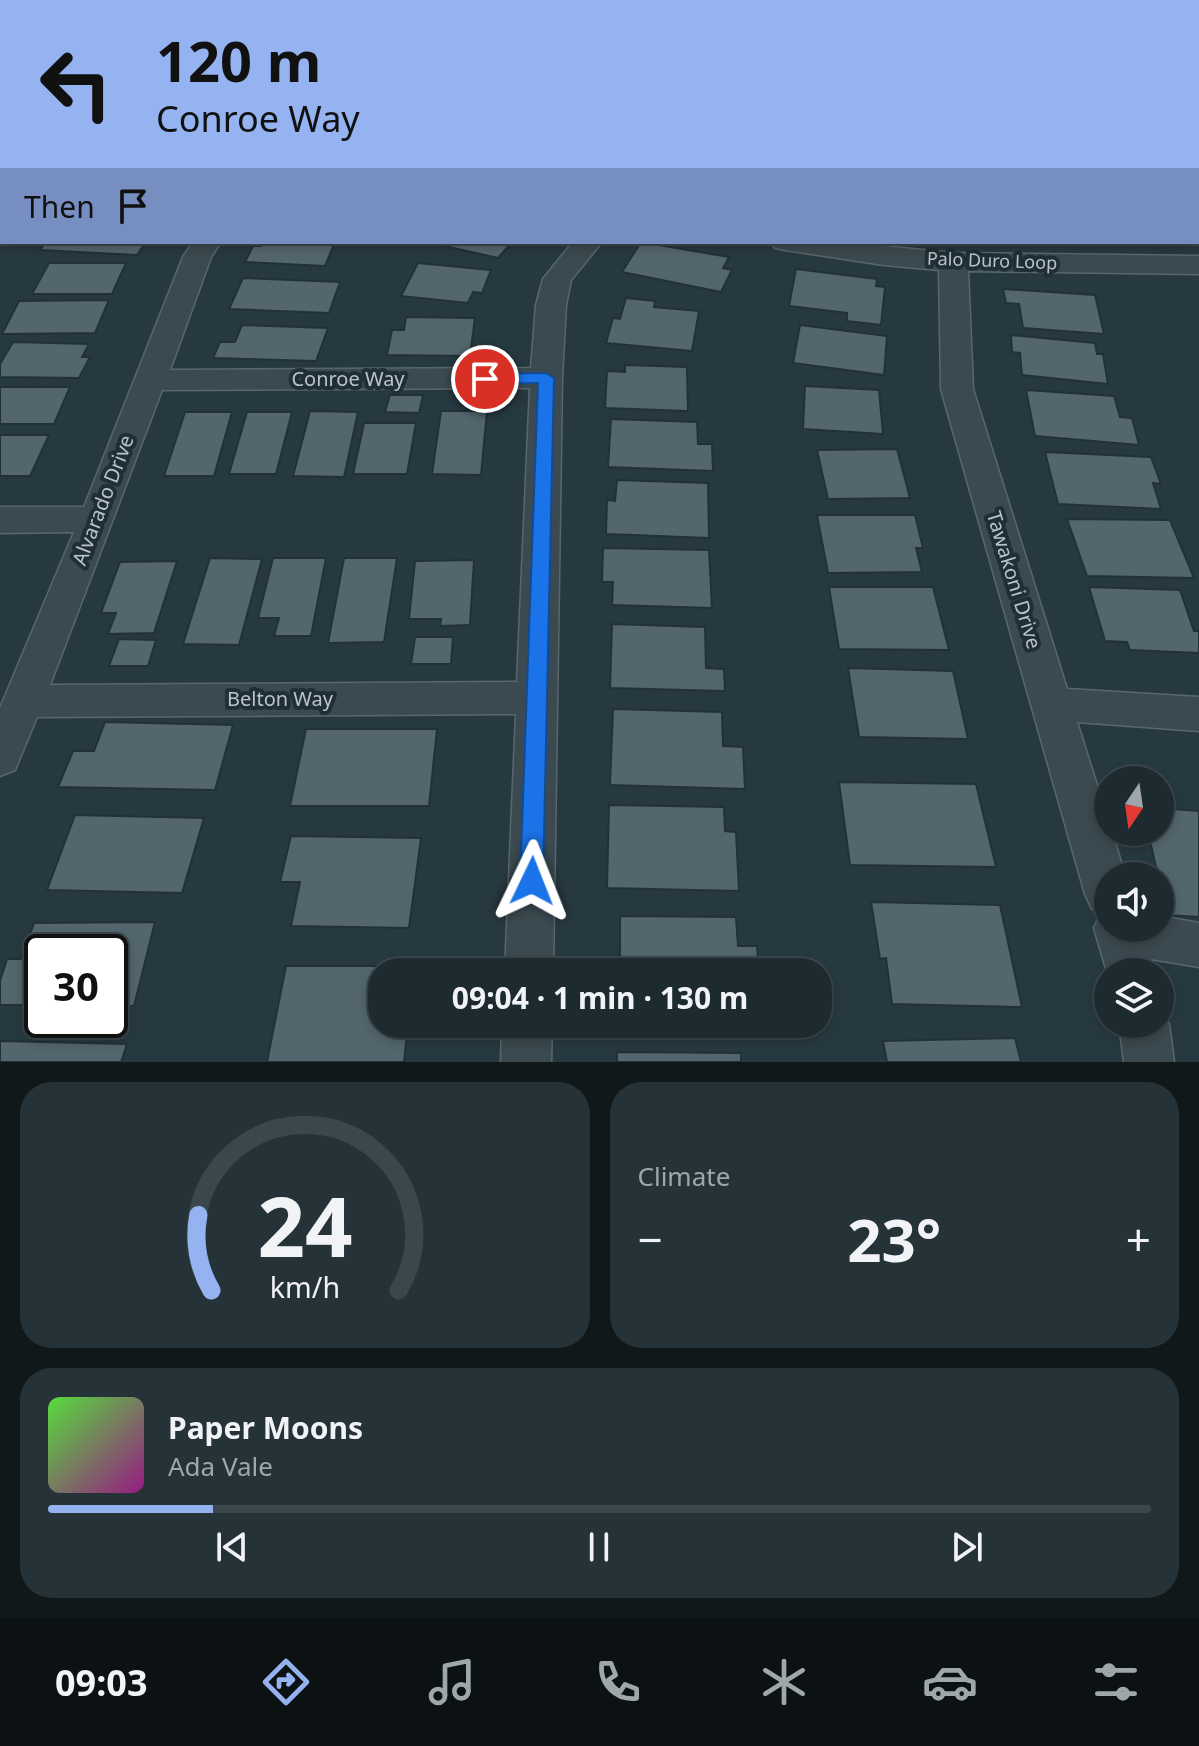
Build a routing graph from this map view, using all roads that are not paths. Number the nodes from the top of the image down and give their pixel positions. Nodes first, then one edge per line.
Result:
1 (206, 244) edge
2 (586, 244) edge
3 (798, 244) edge
4 (1166, 253) edge
5 (953, 262) junction
6 (1199, 265) edge
7 (546, 378) junction
8 (150, 380) junction
9 (97, 519) junction
10 (0, 520) edge
11 (538, 698) junction
12 (23, 701) junction
13 (1051, 704) junction
14 (1199, 714) edge
15 (0, 758) edge
16 (1098, 862) edge
17 (1174, 940) edge
18 (1199, 945) edge
19 (529, 958) edge
20 (527, 1038) edge
21 (1146, 1038) edge
22 (526, 1062) edge
23 (1149, 1062) edge

1 - 8 street, Alvarado Drive
2 - 7 street
3 - 5 street, Palo Duro Loop
4 - 5 street, Palo Duro Loop
4 - 6 street, Palo Duro Loop
5 - 13 street, Tawakoni Drive
7 - 8 street, Conroe Way
7 - 11 street
8 - 9 street, Alvarado Drive
9 - 10 street
9 - 12 street, Alvarado Drive
11 - 12 street, Belton Way
11 - 19 street
12 - 15 street, Alvarado Drive
13 - 14 street
13 - 16 street, Tawakoni Drive
17 - 18 street
20 - 22 street
21 - 23 street

